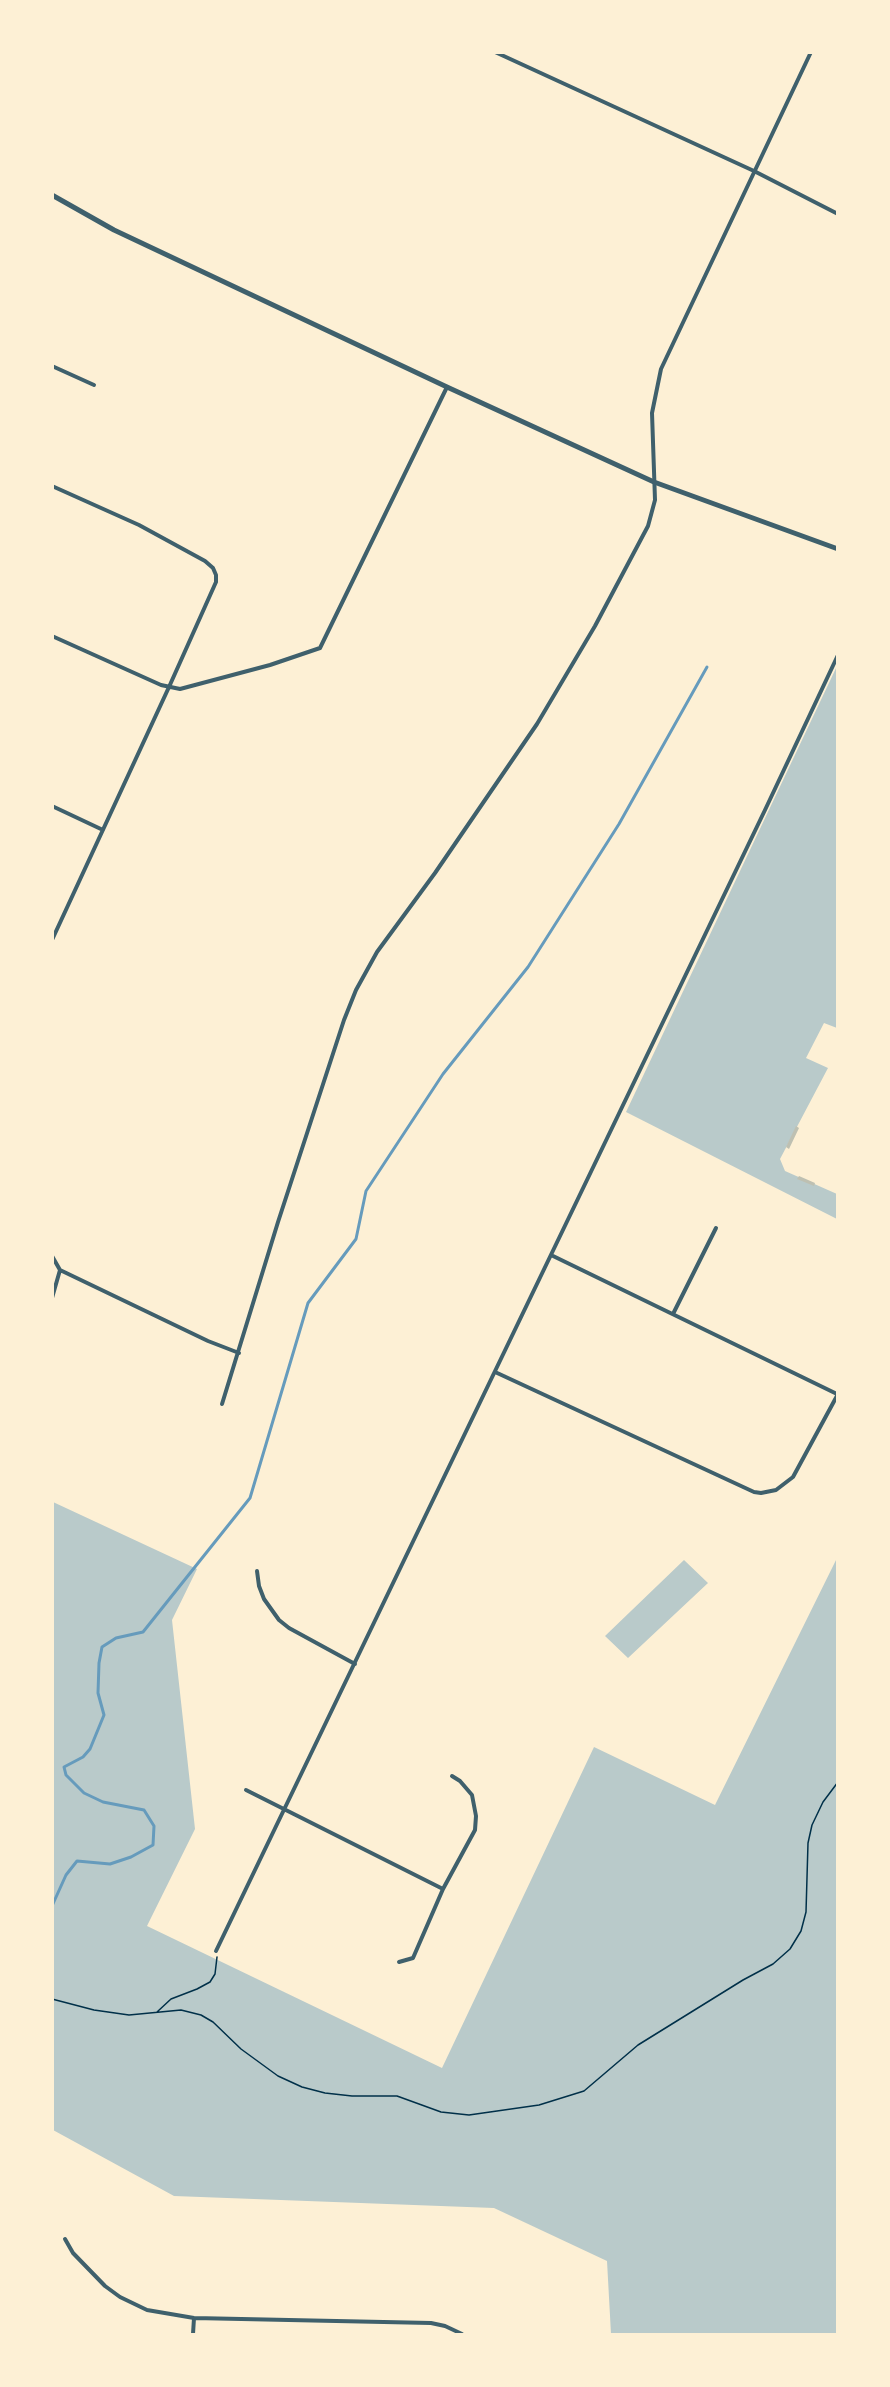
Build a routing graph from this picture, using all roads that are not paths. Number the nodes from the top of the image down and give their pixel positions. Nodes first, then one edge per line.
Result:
1 (495, 52) edge
2 (811, 52) edge
3 (754, 171) junction
4 (52, 195) edge
5 (837, 214) edge
6 (52, 366) edge
7 (94, 386) dead end
8 (447, 387) junction
9 (654, 482) junction
10 (52, 486) edge
11 (837, 549) edge
12 (52, 636) edge
13 (837, 655) edge
14 (169, 687) junction
15 (52, 806) edge
16 (103, 830) junction
17 (52, 940) edge
18 (716, 1228) dead end
19 (551, 1255) junction
20 (52, 1256) edge
21 (60, 1270) junction
22 (52, 1298) edge
23 (673, 1314) junction
24 (239, 1353) junction
25 (495, 1372) junction
26 (837, 1394) edge
27 (222, 1404) dead end
28 (257, 1571) dead end
29 (355, 1664) junction
30 (452, 1776) dead end
31 (246, 1790) dead end
32 (285, 1809) junction
33 (443, 1889) junction
34 (216, 1951) road end
35 (399, 1962) dead end
36 (65, 2239) dead end
37 (194, 2318) junction
38 (193, 2334) edge
39 (462, 2334) edge

1 - 3 street
2 - 3 street
3 - 5 street
3 - 9 street
4 - 8 street
6 - 7 street
8 - 9 street
8 - 14 street
9 - 11 street
9 - 24 street
10 - 14 street
12 - 14 street
13 - 19 street
14 - 16 street
15 - 16 street
16 - 17 street
18 - 23 street
19 - 23 street
19 - 25 street
20 - 21 street
21 - 22 street
21 - 24 street
23 - 26 street
24 - 27 street
25 - 26 street
25 - 29 street
28 - 29 street
29 - 32 street
30 - 33 street
31 - 32 street
32 - 33 street
32 - 34 street
33 - 35 street
36 - 37 street
37 - 38 street
37 - 39 street

